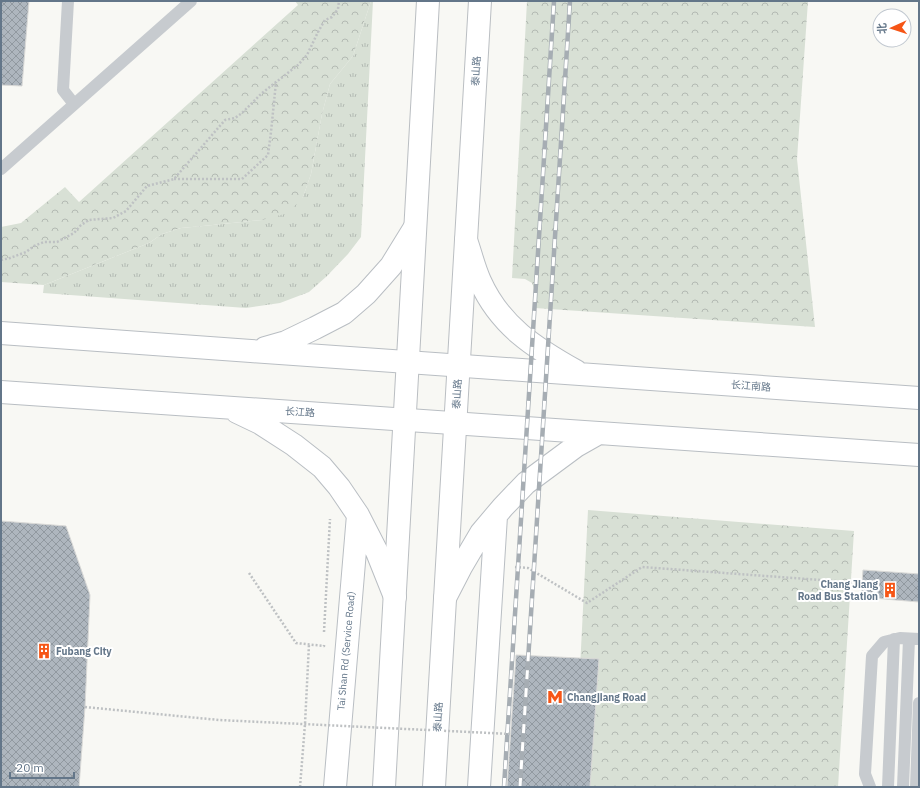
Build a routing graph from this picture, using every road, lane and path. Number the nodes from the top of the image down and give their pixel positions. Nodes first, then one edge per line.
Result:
1 (68, 1) edge
2 (191, 1) edge
3 (339, 1) edge
4 (428, 1) edge
5 (480, 1) edge
6 (276, 81) junction
7 (74, 104) junction
8 (1, 169) edge
9 (174, 179) junction
10 (415, 227) junction
11 (466, 240) junction
12 (1, 260) edge
13 (1, 333) edge
14 (251, 351) junction
15 (408, 362) junction
16 (459, 366) junction
17 (583, 374) junction
18 (1, 392) edge
19 (919, 398) edge
20 (227, 407) junction
21 (404, 419) junction
22 (455, 423) junction
23 (599, 433) junction
24 (919, 455) edge
25 (358, 515) junction
26 (496, 516) junction
27 (330, 519) dead end
28 (493, 565) junction
29 (249, 573) dead end
30 (862, 582) dead end
31 (395, 597) junction
32 (445, 598) junction
33 (894, 639) junction
34 (914, 639) edge
35 (310, 644) junction
36 (919, 703) edge
37 (85, 707) dead end
38 (306, 724) junction
39 (511, 734) dead end
40 (300, 787) edge
41 (335, 787) edge
42 (384, 787) edge
43 (434, 787) edge
44 (480, 787) edge
45 (870, 787) edge
46 (888, 787) edge
47 (903, 787) edge
48 (916, 787) edge

1 - 7 lane
2 - 7 lane
3 - 6 path
4 - 10 main road
5 - 11 main road, 泰山路
6 - 9 path
6 - 9 path
7 - 8 lane
9 - 12 path
10 - 14 main road
10 - 15 main road
11 - 16 main road, 泰山路
11 - 17 main road
13 - 14 main road
14 - 15 main road
15 - 16 main road
15 - 21 main road
16 - 17 main road
16 - 22 main road, 泰山路
17 - 19 main road, 长江南路
18 - 20 main road, 长江路
20 - 21 main road, 长江路
20 - 25 main road
21 - 22 main road, 长江路
21 - 31 main road
22 - 23 main road, 长江路
22 - 32 main road, 泰山路
23 - 24 main road
23 - 26 main road
25 - 31 main road
25 - 41 main road, Tai Shan Rd (Service Road)
26 - 28 main road
26 - 32 main road
27 - 35 path
28 - 30 path
28 - 44 main road
29 - 35 path
31 - 42 main road
32 - 43 main road, 泰山路
33 - 34 lane
33 - 45 lane
33 - 46 lane
34 - 47 lane
35 - 38 path
36 - 48 lane
37 - 38 path, bridge
38 - 39 path, bridge
38 - 40 path

